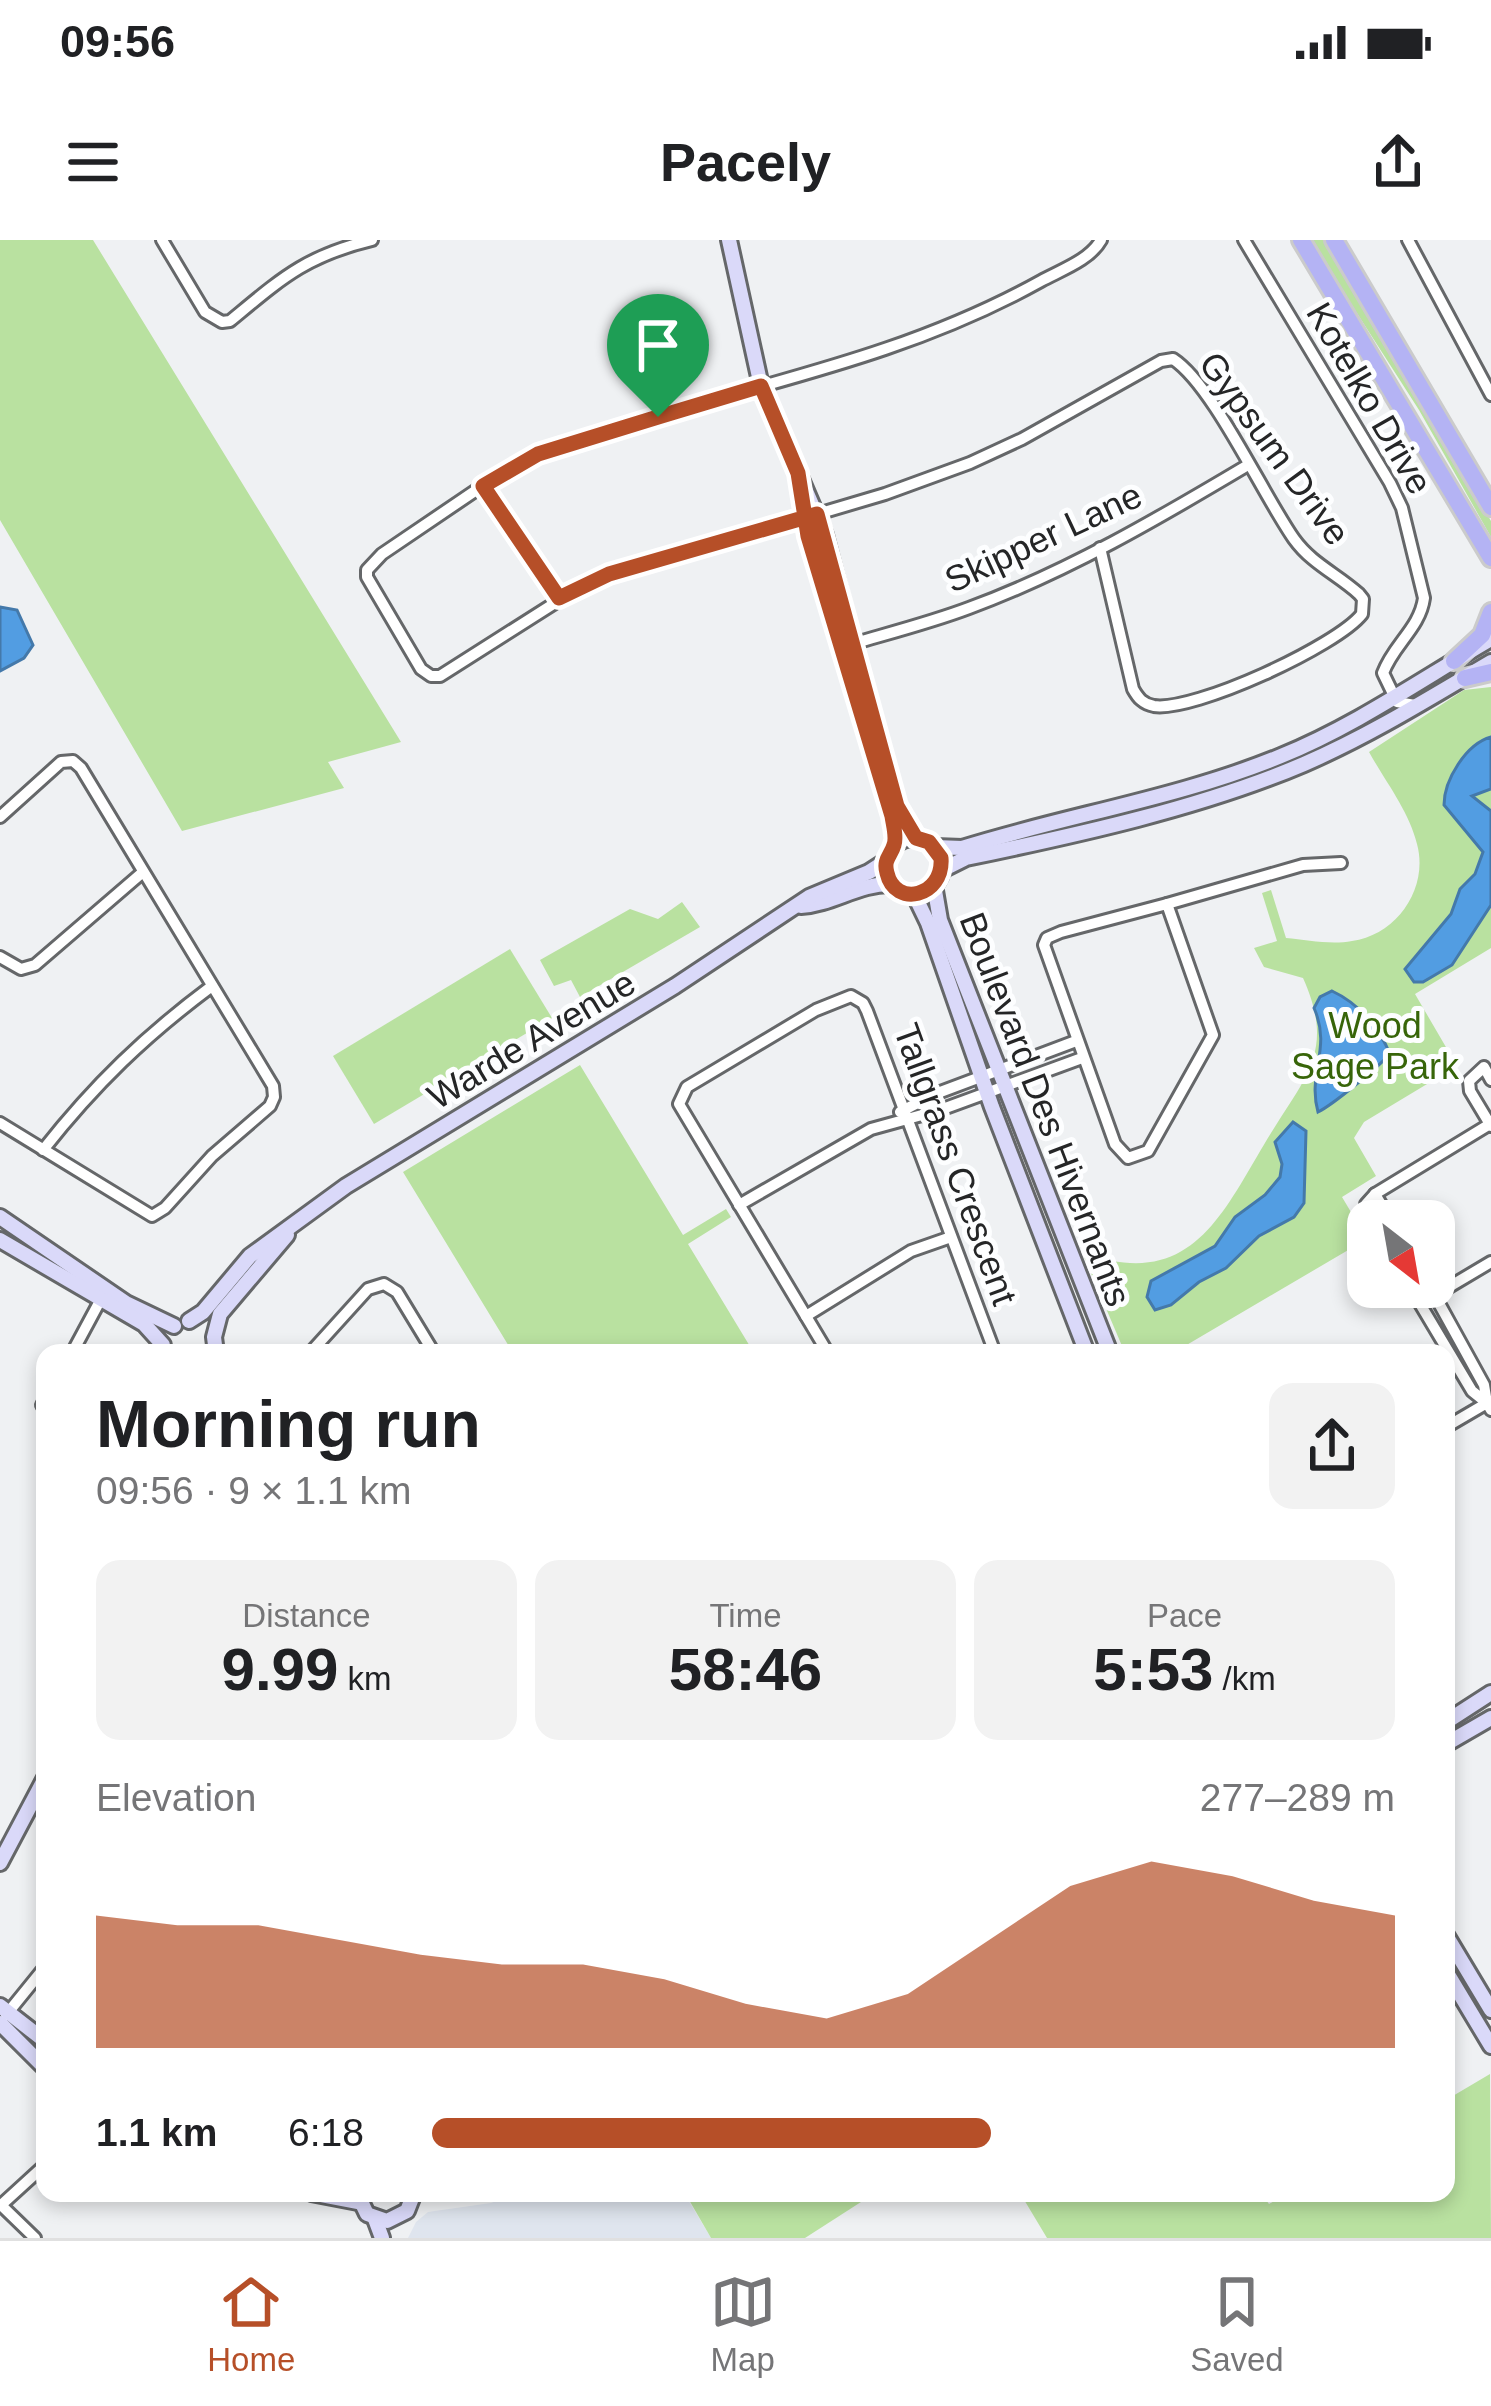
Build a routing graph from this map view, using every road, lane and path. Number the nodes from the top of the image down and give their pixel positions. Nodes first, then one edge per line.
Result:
1 (162, 240) edge
2 (319, 240) edge
3 (372, 240) edge
4 (730, 240) edge
5 (1101, 240) edge
6 (1244, 240) edge
7 (1300, 240) edge
8 (1334, 240) edge
9 (1408, 240) edge
10 (327, 253) junction
11 (761, 386) junction
12 (1491, 395) edge
13 (1248, 465) junction
14 (483, 486) junction
15 (1491, 507) edge
16 (810, 516) junction
17 (1480, 540) junction
18 (1100, 548) junction
19 (1491, 558) edge
20 (1491, 575) edge
21 (559, 598) junction
22 (1491, 612) edge
23 (1491, 640) edge
24 (855, 643) junction
25 (1454, 661) junction
26 (1491, 662) edge
27 (1491, 672) edge
28 (1465, 677) junction
29 (1392, 697) junction
30 (1417, 705) junction
31 (0, 817) edge
32 (916, 838) junction
33 (894, 845) junction
34 (935, 847) junction
35 (886, 861) junction
36 (1341, 863) dead end
37 (942, 870) junction
38 (143, 872) junction
39 (892, 884) junction
40 (934, 885) junction
41 (914, 894) junction
42 (1167, 904) junction
43 (801, 906) junction
44 (0, 957) edge
45 (212, 986) junction
46 (1076, 1041) junction
47 (1082, 1058) junction
48 (1487, 1064) edge
49 (1000, 1070) junction
50 (981, 1077) junction
51 (1491, 1079) edge
52 (1006, 1086) junction
53 (987, 1093) junction
54 (906, 1114) junction
55 (0, 1123) edge
56 (1491, 1125) edge
57 (43, 1150) junction
58 (1375, 1194) junction
59 (1370, 1200) edge
60 (1378, 1200) edge
61 (739, 1205) junction
62 (0, 1216) edge
63 (293, 1225) junction
64 (951, 1237) junction
65 (0, 1240) edge
66 (1491, 1262) edge
67 (1455, 1280) edge
68 (101, 1300) junction
69 (1423, 1308) edge
70 (1441, 1308) edge
71 (806, 1316) junction
72 (182, 1324) junction
73 (77, 1344) edge
74 (160, 1344) edge
75 (168, 1344) edge
76 (213, 1344) edge
77 (217, 1344) edge
78 (318, 1344) edge
79 (429, 1344) edge
80 (823, 1344) edge
81 (992, 1344) edge
82 (1084, 1344) edge
83 (1106, 1344) edge
84 (1444, 1344) edge
85 (1455, 1362) edge
86 (1489, 1407) edge
87 (1455, 1423) edge
88 (1491, 1693) edge
89 (1455, 1716) edge
90 (1491, 1718) edge
91 (1455, 1739) edge
92 (36, 1794) edge
93 (1, 1856) edge
94 (1455, 1950) edge
95 (36, 1977) edge
96 (1455, 1986) edge
97 (1491, 2010) edge
98 (2, 2017) edge
99 (36, 2036) edge
100 (1491, 2046) edge
101 (36, 2057) edge
102 (36, 2173) edge
103 (361, 2202) edge
104 (412, 2202) edge
105 (1, 2205) edge
106 (398, 2218) junction
107 (375, 2219) junction
108 (35, 2238) edge
109 (382, 2238) edge
110 (393, 2238) edge

1 - 10 street
2 - 10 street
3 - 10 street
4 - 11 street
5 - 11 street
6 - 29 street, Kotelko Drive
7 - 17 main road
8 - 15 main road
9 - 12 street
11 - 14 street
11 - 16 street
13 - 16 street, Gypsum Drive
13 - 18 street, Skipper Lane
13 - 18 street, Gypsum Drive
14 - 21 street
14 - 21 street
16 - 21 street
16 - 24 street
16 - 33 street
17 - 19 main road
17 - 20 main road
18 - 24 street, Skipper Lane
22 - 25 main road
23 - 25 street
24 - 32 street
25 - 29 street
26 - 28 street
27 - 28 main road
28 - 30 street
29 - 30 street
29 - 34 street
30 - 37 street
31 - 38 street
32 - 33 street
32 - 34 street
33 - 35 street
34 - 37 street
35 - 39 street
35 - 43 street, Warde Avenue
36 - 42 street
37 - 40 street
38 - 44 street
38 - 45 street
39 - 41 street
39 - 43 street, Warde Avenue
40 - 41 street
40 - 49 street, Boulevard Des Hivernants
41 - 50 street, Boulevard Des Hivernants
42 - 46 street
42 - 47 street
43 - 63 street, Warde Avenue
45 - 57 street
45 - 57 street
46 - 47 street
46 - 49 street
47 - 52 street
48 - 51 street
48 - 56 street
49 - 50 street
49 - 52 street, Boulevard Des Hivernants
50 - 53 street, Boulevard Des Hivernants
50 - 54 street
52 - 53 street
52 - 83 street, Boulevard Des Hivernants
53 - 54 street
53 - 82 street, Boulevard Des Hivernants
54 - 61 street
54 - 61 street, Tallgrass Crescent
54 - 64 street, Tallgrass Crescent
55 - 57 street
56 - 58 street
58 - 59 street
58 - 60 street
61 - 71 street, Tallgrass Crescent
62 - 72 street
63 - 72 street, Warde Avenue
63 - 77 street, Warde Avenue
64 - 71 street
64 - 81 street, Tallgrass Crescent
65 - 68 street
66 - 67 street
68 - 73 street
68 - 74 street
69 - 84 street
70 - 86 street
71 - 80 street, Tallgrass Crescent
72 - 75 street, Warde Avenue
72 - 76 street
78 - 79 street
85 - 86 street
86 - 87 street
88 - 89 street
90 - 91 street
92 - 93 street
94 - 97 street
95 - 98 street
96 - 100 street
98 - 99 street
98 - 101 street
102 - 105 street
103 - 107 street
104 - 106 street
105 - 108 street
106 - 107 street
106 - 110 street
107 - 109 street

